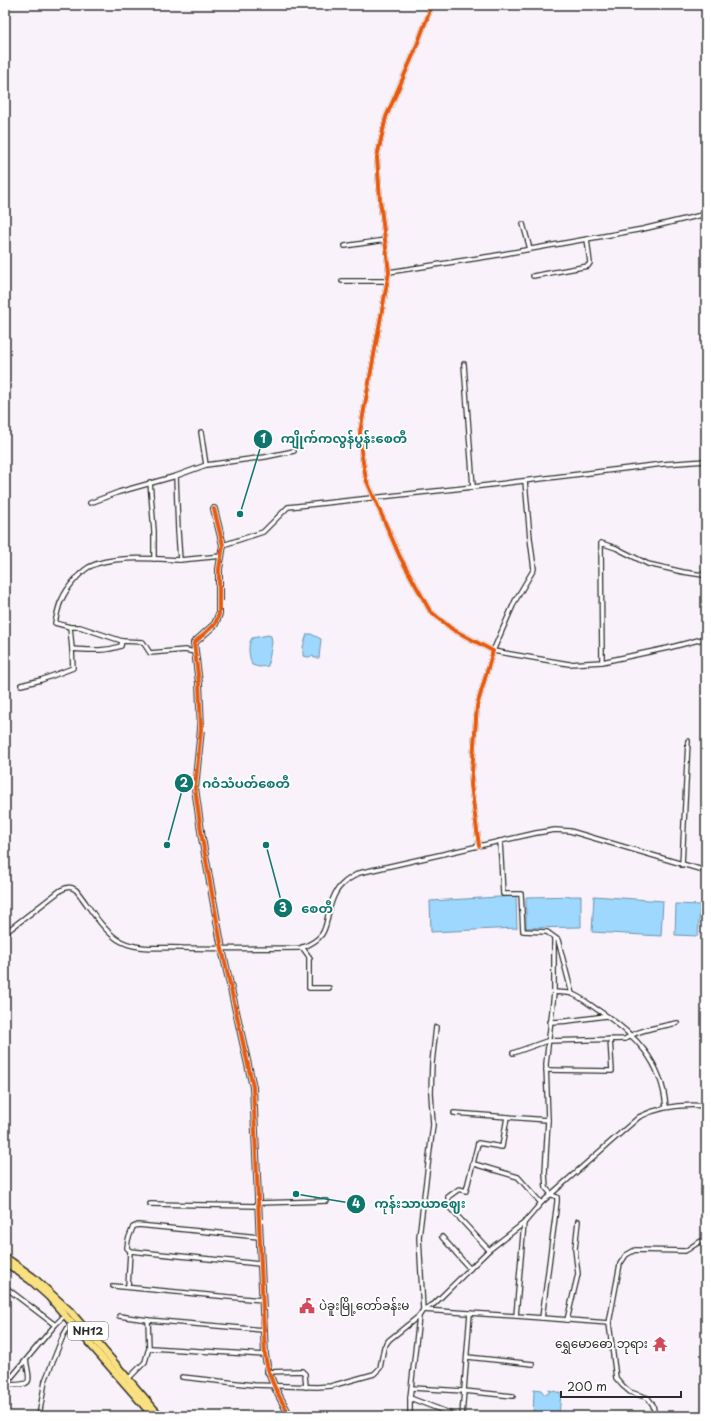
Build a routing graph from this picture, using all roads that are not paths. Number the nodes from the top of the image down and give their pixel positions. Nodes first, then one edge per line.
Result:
1 (432, 5) edge
2 (706, 214) edge
3 (523, 224) dead end
4 (587, 239) junction
5 (385, 240) junction
6 (344, 246) dead end
7 (530, 249) junction
8 (389, 272) junction
9 (533, 276) dead end
10 (342, 281) dead end
11 (387, 281) junction
12 (464, 364) dead end
13 (201, 432) dead end
14 (294, 451) dead end
15 (706, 461) edge
16 (206, 465) junction
17 (176, 476) junction
18 (525, 481) junction
19 (150, 482) junction
20 (473, 488) junction
21 (374, 499) junction
22 (90, 503) dead end
23 (214, 509) dead end
24 (223, 544) junction
25 (222, 556) junction
26 (154, 559) junction
27 (180, 560) junction
28 (706, 577) edge
29 (70, 627) junction
30 (706, 638) edge
31 (122, 641) junction
32 (72, 649) junction
33 (493, 651) junction
34 (195, 652) junction
35 (602, 662) junction
36 (21, 685) dead end
37 (688, 741) dead end
38 (500, 841) junction
39 (479, 846) junction
40 (682, 865) junction
41 (706, 871) edge
42 (5, 933) edge
43 (554, 938) junction
44 (302, 947) junction
45 (222, 949) junction
46 (329, 988) dead end
47 (554, 992) junction
48 (572, 994) junction
49 (606, 1016) junction
50 (550, 1022) junction
51 (677, 1023) dead end
52 (436, 1027) dead end
53 (632, 1035) junction
54 (610, 1040) junction
55 (548, 1041) junction
56 (513, 1053) dead end
57 (546, 1070) junction
58 (706, 1106) edge
59 (666, 1107) junction
60 (454, 1113) dead end
61 (507, 1117) junction
62 (548, 1120) junction
63 (474, 1164) junction
64 (552, 1194) junction
65 (327, 1201) dead end
66 (150, 1204) dead end
67 (541, 1204) junction
68 (258, 1205) junction
69 (578, 1221) dead end
70 (524, 1223) junction
71 (259, 1237) junction
72 (442, 1237) dead end
73 (706, 1240) edge
74 (489, 1250) junction
75 (130, 1251) junction
76 (5, 1257) edge
77 (5, 1262) edge
78 (260, 1264) junction
79 (470, 1269) junction
80 (113, 1286) dead end
81 (5, 1287) edge
82 (128, 1287) junction
83 (262, 1300) junction
84 (423, 1310) junction
85 (470, 1313) junction
86 (66, 1315) junction
87 (119, 1316) dead end
88 (419, 1316) junction
89 (516, 1316) junction
90 (542, 1318) junction
91 (73, 1319) junction
92 (148, 1320) junction
93 (567, 1320) junction
94 (609, 1323) junction
95 (55, 1325) junction
96 (263, 1330) junction
97 (149, 1349) junction
98 (265, 1355) junction
99 (467, 1357) junction
100 (26, 1360) junction
101 (533, 1364) dead end
102 (267, 1372) junction
103 (182, 1377) dead end
104 (126, 1380) junction
105 (5, 1385) edge
106 (272, 1385) junction
107 (306, 1387) junction
108 (412, 1388) junction
109 (464, 1391) junction
110 (513, 1396) dead end
111 (410, 1398) junction
112 (39, 1416) edge
113 (154, 1416) edge
114 (160, 1416) edge
115 (290, 1416) edge
116 (410, 1416) edge
117 (457, 1416) edge
118 (462, 1416) edge
119 (655, 1416) edge

1 - 5 street
2 - 4 street
3 - 7 street
4 - 7 street
4 - 9 street
5 - 6 street
5 - 8 street
7 - 8 street
8 - 11 street
10 - 11 street
11 - 21 street
12 - 20 street
13 - 16 street
14 - 16 street
15 - 18 street
16 - 17 street
17 - 19 street
17 - 27 street
18 - 20 street
18 - 33 street
19 - 22 street
19 - 26 street
20 - 21 street
21 - 24 street
21 - 33 street
23 - 24 street
24 - 25 street
25 - 27 street
25 - 34 street
26 - 27 street
26 - 29 street
28 - 35 street
29 - 31 street
29 - 32 street
30 - 35 street
31 - 32 street
31 - 34 street
32 - 36 street
33 - 35 street
33 - 39 street
34 - 45 street
37 - 40 street
38 - 39 street
38 - 40 street
38 - 43 street
39 - 44 street
40 - 41 street
42 - 45 street
43 - 47 street
43 - 48 street
44 - 45 street
44 - 46 street
45 - 68 street
47 - 48 street
47 - 50 street
48 - 49 street
49 - 50 street
49 - 53 street
50 - 55 street
51 - 53 street
52 - 84 street
53 - 54 street
53 - 59 street
54 - 55 street
54 - 57 street
55 - 56 street
55 - 57 street
57 - 62 street
58 - 59 street
59 - 64 street
60 - 61 street
61 - 62 street
61 - 63 street
62 - 64 street
63 - 67 street
63 - 74 street
64 - 67 street
64 - 90 street
65 - 68 street
66 - 68 street
67 - 70 street
68 - 71 street
69 - 93 street
70 - 74 street
70 - 89 street
71 - 75 street
71 - 78 street
72 - 79 street
73 - 94 street
74 - 79 street
75 - 78 street
75 - 82 street
76 - 91 highway, NH12
77 - 86 highway, NH12
78 - 83 street
79 - 84 street
80 - 82 street
81 - 95 street
82 - 83 street
83 - 96 street
84 - 85 street
84 - 88 street
85 - 89 street
85 - 99 street
86 - 91 highway, NH12
86 - 95 street
87 - 92 street
88 - 107 street
88 - 108 street
89 - 90 street
90 - 93 street
91 - 104 highway, NH12
91 - 112 street
92 - 96 street
92 - 97 street
93 - 94 street
94 - 119 street
95 - 100 street
96 - 98 street
97 - 98 street
97 - 104 street
98 - 102 street
99 - 101 street
99 - 109 street
100 - 105 street
100 - 105 street
102 - 106 street
102 - 107 street
103 - 106 street
104 - 113 highway, NH12
104 - 114 highway, NH12
106 - 107 street
106 - 115 street
108 - 109 street
108 - 111 street
109 - 110 street
109 - 118 street
111 - 116 street
111 - 117 street

